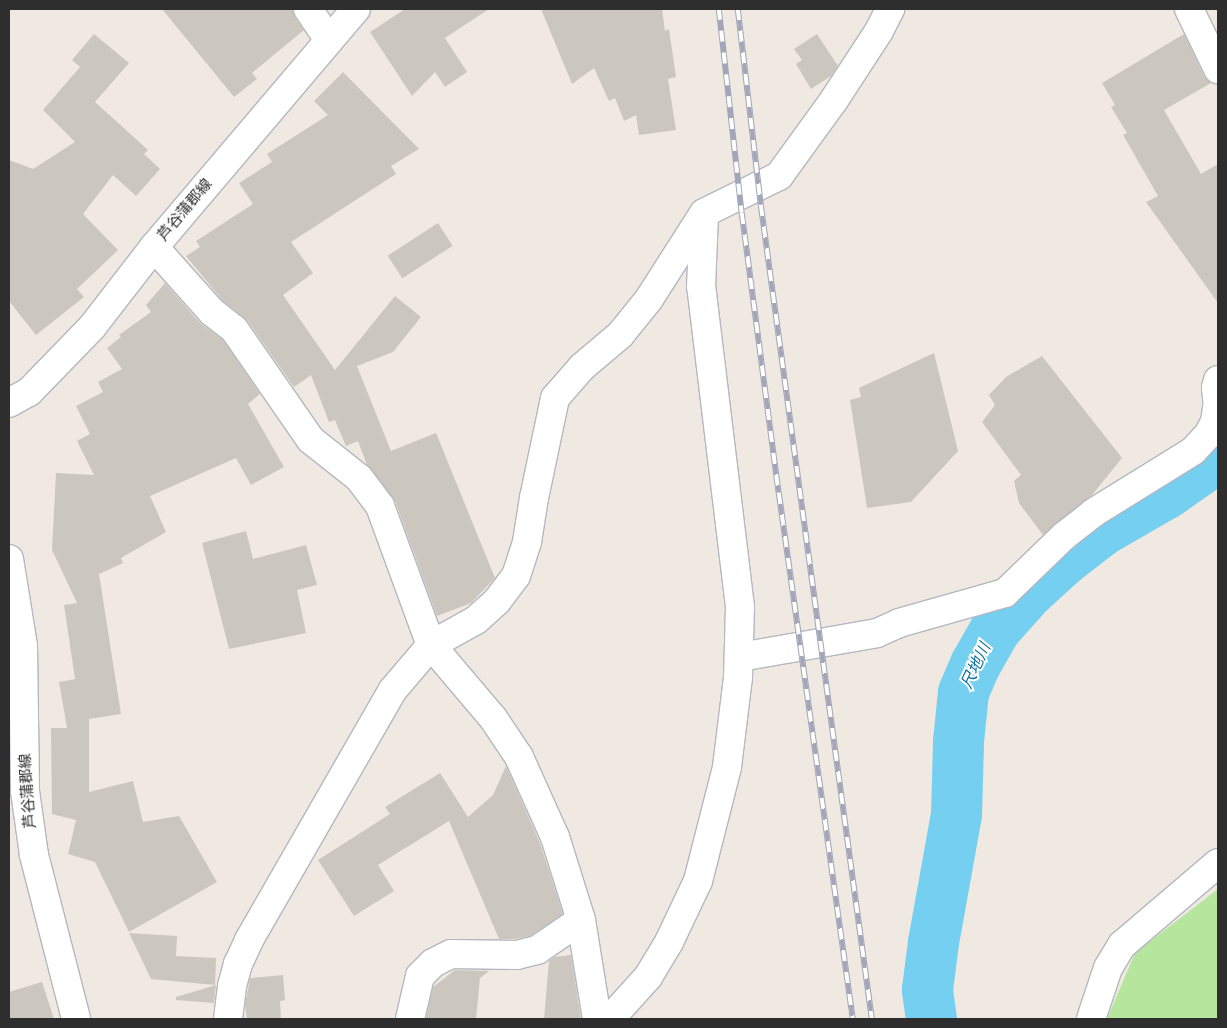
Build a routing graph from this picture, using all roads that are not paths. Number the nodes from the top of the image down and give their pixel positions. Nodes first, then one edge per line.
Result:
1 (308, 9) edge
2 (356, 9) edge
3 (890, 9) edge
4 (1189, 9) edge
5 (330, 40) junction
6 (1218, 69) edge
7 (704, 213) junction
8 (154, 247) junction
9 (1218, 380) edge
10 (9, 403) edge
11 (1217, 407) edge
12 (9, 559) edge
13 (13, 609) edge
14 (431, 646) junction
15 (740, 657) junction
16 (1218, 863) edge
17 (582, 920) junction
18 (76, 1019) edge
19 (228, 1019) edge
20 (410, 1019) edge
21 (598, 1019) edge
22 (610, 1019) edge
23 (1091, 1019) edge

1 - 5 street
2 - 5 street, 芦谷蒲郡線
3 - 7 street
4 - 6 street
5 - 8 street, 芦谷蒲郡線
7 - 14 street
7 - 15 street
8 - 10 street, 芦谷蒲郡線
8 - 14 street
9 - 11 street
11 - 15 street
12 - 13 street, 芦谷蒲郡線
13 - 18 street, 芦谷蒲郡線
14 - 17 street
14 - 19 street
15 - 22 street
16 - 23 street
17 - 20 street
17 - 21 street

